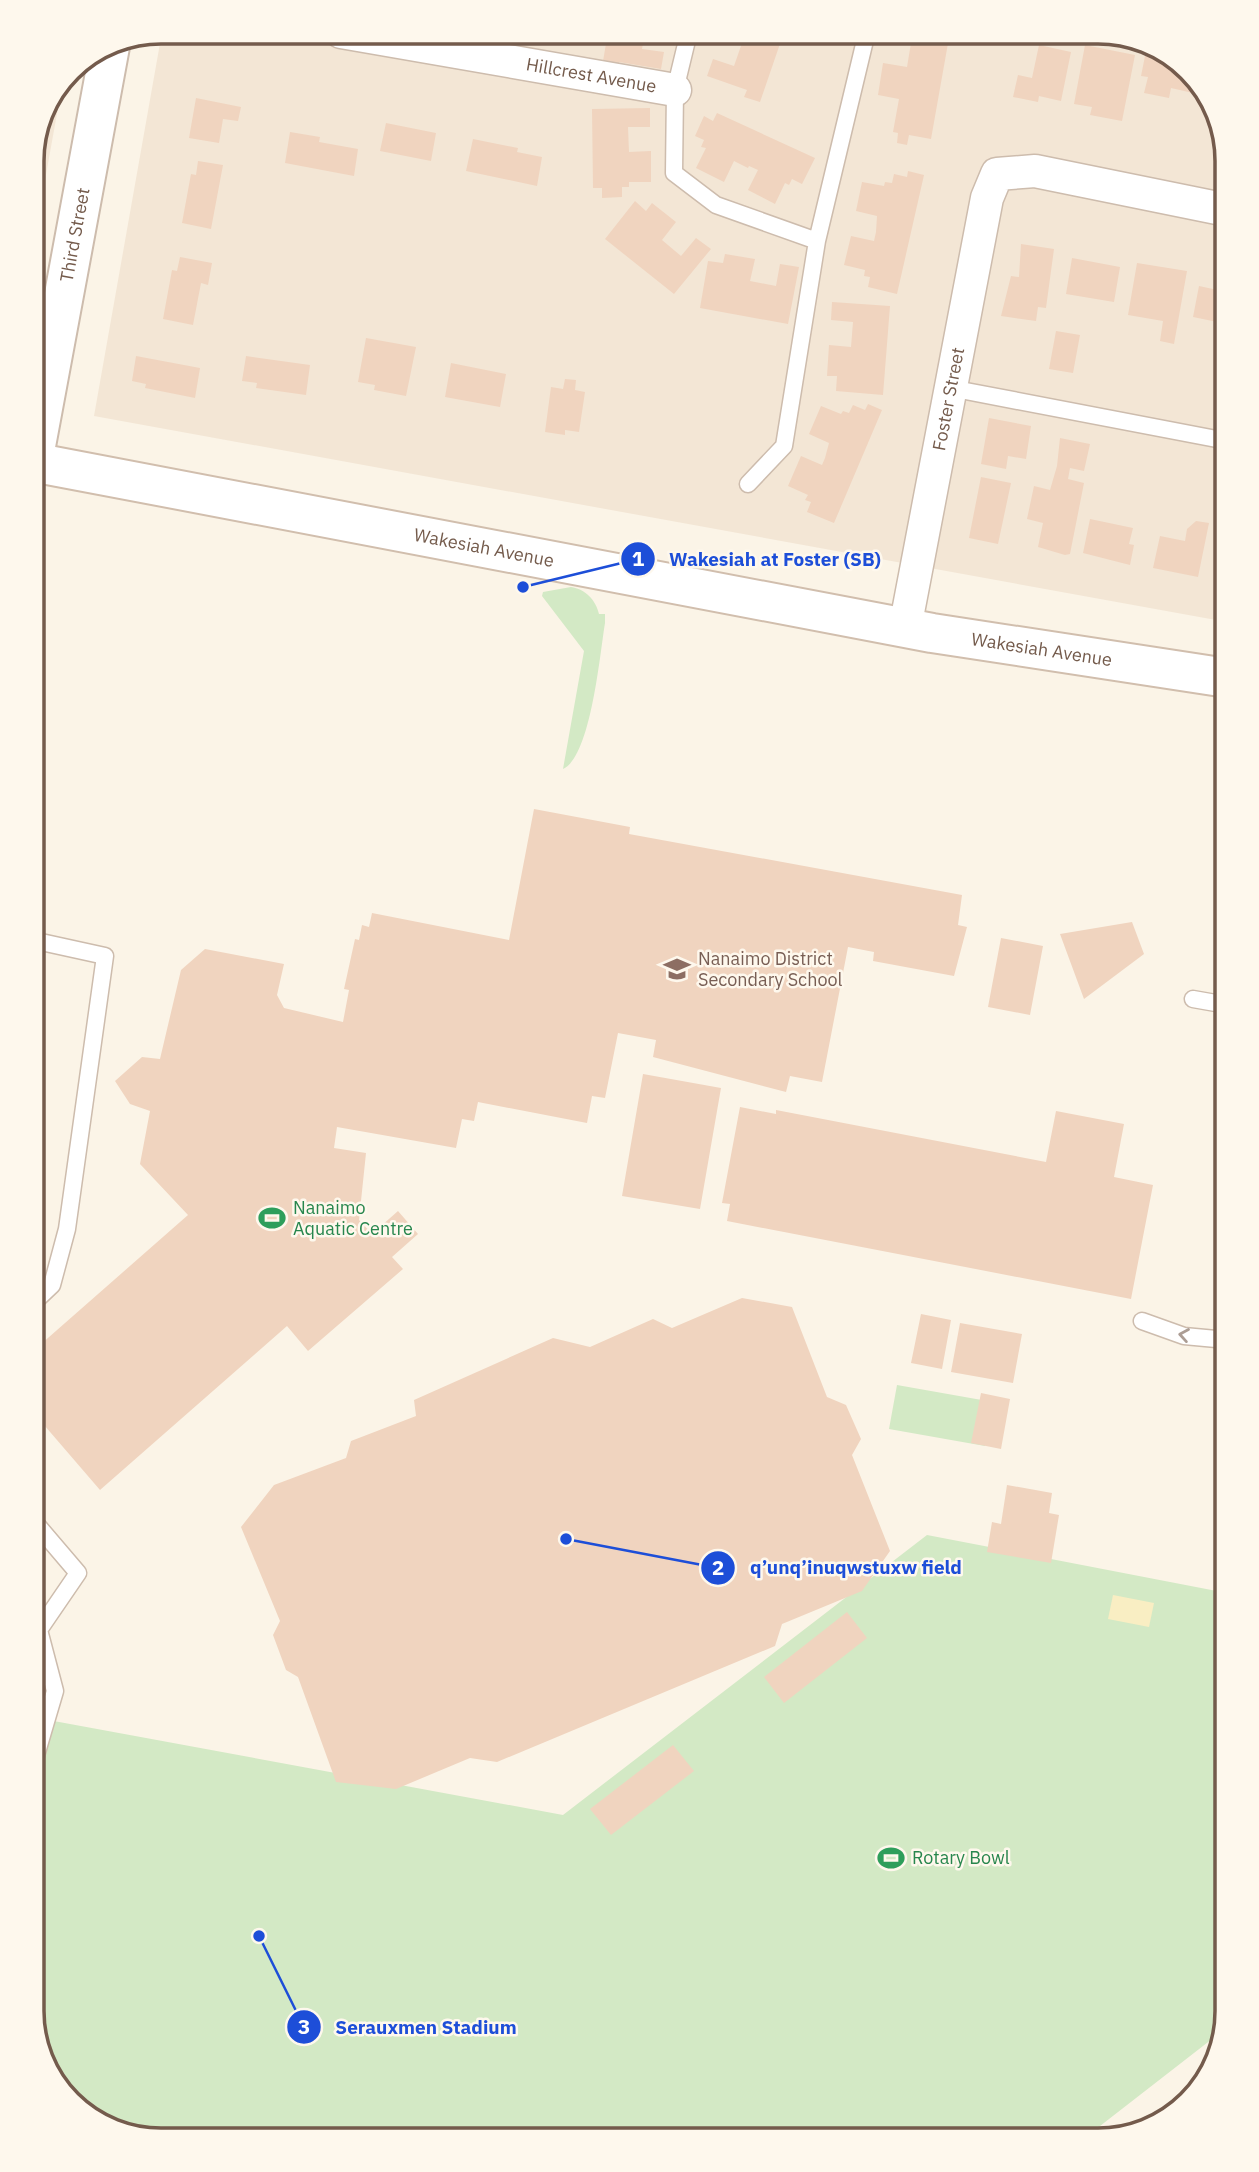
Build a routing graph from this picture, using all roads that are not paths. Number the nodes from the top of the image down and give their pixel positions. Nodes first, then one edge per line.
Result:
1 (410, 44) edge
2 (686, 44) edge
3 (864, 44) edge
4 (108, 57) edge
5 (675, 90) junction
6 (1215, 208) edge
7 (817, 241) junction
8 (950, 387) junction
9 (44, 401) edge
10 (1215, 439) edge
11 (44, 467) edge
12 (748, 484) dead end
13 (905, 628) junction
14 (1215, 676) edge
15 (44, 943) edge
16 (1193, 999) dead end
17 (1215, 1003) edge
18 (44, 1293) edge
19 (1142, 1321) dead end
20 (1215, 1339) edge
21 (44, 1533) edge
22 (44, 1618) edge
23 (44, 1657) edge
24 (44, 1728) edge

1 - 5 street, Hillcrest Avenue
2 - 5 lane
3 - 7 lane
4 - 9 main road, Third Street
5 - 7 lane
6 - 8 street, Foster Street
7 - 12 lane
8 - 10 lane
8 - 13 street, Foster Street
11 - 13 main road, Wakesiah Avenue
13 - 14 main road, Wakesiah Avenue
15 - 18 lane
16 - 17 lane
20 -> 19 lane
21 - 22 lane
23 - 24 lane

